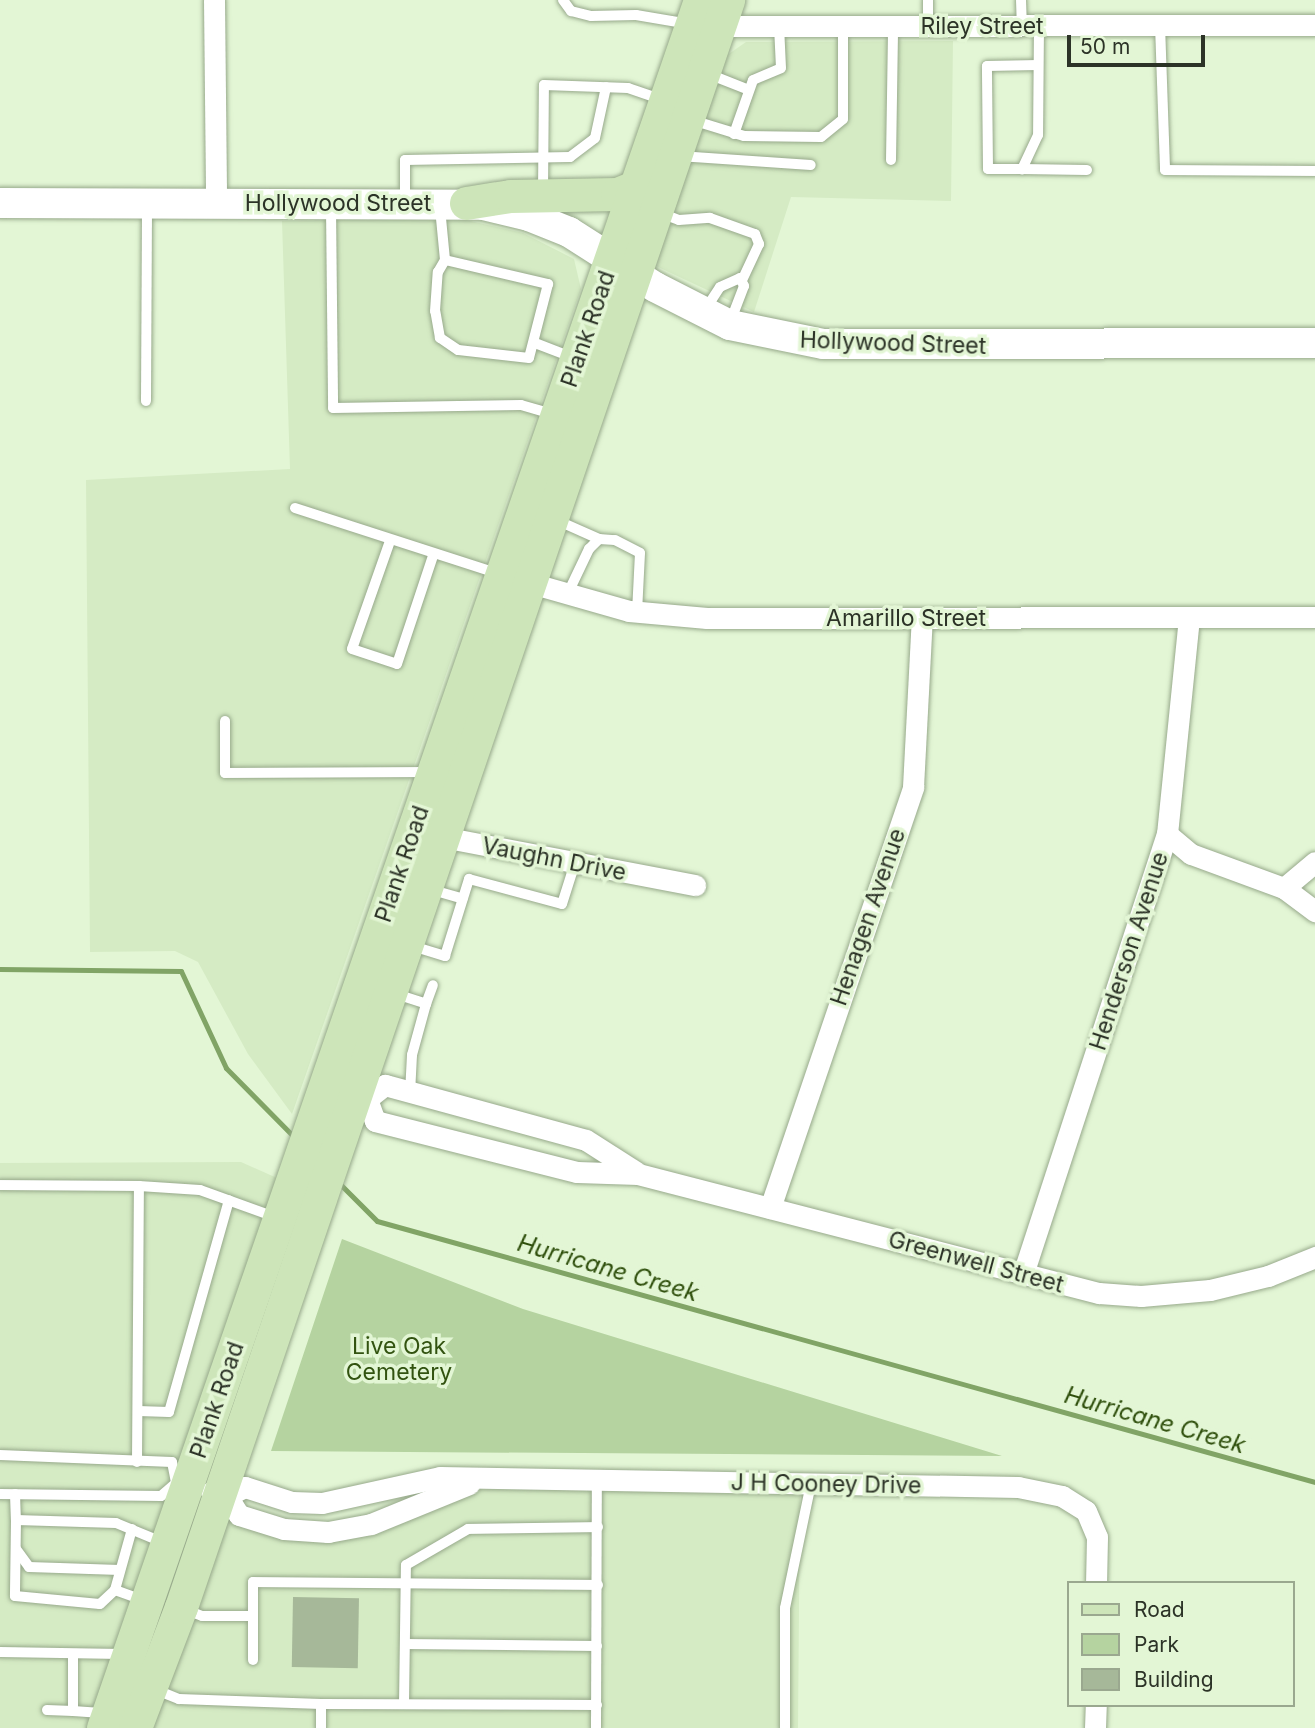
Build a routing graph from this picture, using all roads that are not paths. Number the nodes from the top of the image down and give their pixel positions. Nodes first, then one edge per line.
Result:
1 (215, 0) edge
2 (563, 0) edge
3 (928, 0) edge
4 (1021, 0) edge
5 (709, 13) edge
6 (1160, 25) junction
7 (1315, 25) edge
8 (779, 26) junction
9 (843, 26) junction
10 (893, 26) junction
11 (928, 26) junction
12 (1030, 26) junction
13 (1038, 65) junction
14 (702, 71) junction
15 (606, 87) junction
16 (749, 90) junction
17 (676, 109) junction
18 (734, 134) junction
19 (673, 155) junction
20 (543, 159) junction
21 (891, 160) dead end
22 (811, 165) dead end
23 (1022, 169) junction
24 (1087, 170) dead end
25 (1315, 171) edge
26 (543, 196) junction
27 (645, 198) junction
28 (331, 202) junction
29 (405, 202) junction
30 (453, 202) junction
31 (0, 203) edge
32 (147, 203) junction
33 (216, 203) junction
34 (445, 260) junction
35 (622, 267) junction
36 (742, 279) junction
37 (703, 313) junction
38 (730, 326) junction
39 (535, 343) junction
40 (1315, 344) edge
41 (578, 359) junction
42 (146, 401) dead end
43 (558, 415) junction
44 (295, 508) dead end
45 (550, 517) junction
46 (600, 539) junction
47 (390, 541) junction
48 (433, 556) junction
49 (515, 578) junction
50 (568, 593) junction
51 (637, 612) junction
52 (1315, 617) edge
53 (922, 618) junction
54 (1189, 618) junction
55 (225, 721) dead end
56 (435, 772) junction
57 (427, 834) junction
58 (1167, 834) junction
59 (1315, 862) edge
60 (575, 863) junction
61 (695, 885) dead end
62 (422, 887) junction
63 (1284, 888) junction
64 (463, 898) junction
65 (1315, 911) edge
66 (403, 943) junction
67 (433, 985) dead end
68 (387, 991) junction
69 (426, 1004) junction
70 (410, 1092) junction
71 (348, 1093) junction
72 (638, 1174) junction
73 (0, 1185) edge
74 (139, 1186) junction
75 (229, 1200) junction
76 (294, 1208) junction
77 (770, 1208) junction
78 (1315, 1257) edge
79 (1023, 1274) junction
80 (138, 1411) junction
81 (0, 1455) edge
82 (137, 1462) junction
83 (485, 1480) junction
84 (597, 1481) junction
85 (811, 1484) junction
86 (203, 1490) junction
87 (0, 1494) edge
88 (15, 1494) junction
89 (16, 1520) junction
90 (598, 1527) junction
91 (132, 1529) junction
92 (167, 1544) junction
93 (16, 1549) junction
94 (120, 1570) junction
95 (1096, 1581) edge
96 (406, 1583) junction
97 (598, 1584) junction
98 (115, 1590) junction
99 (147, 1602) junction
100 (181, 1607) junction
101 (253, 1616) junction
102 (405, 1644) junction
103 (597, 1646) junction
104 (0, 1652) edge
105 (73, 1654) junction
106 (129, 1654) junction
107 (253, 1660) dead end
108 (150, 1687) junction
109 (321, 1704) junction
110 (404, 1704) junction
111 (597, 1705) junction
112 (1096, 1707) edge
113 (47, 1710) dead end
114 (73, 1711) junction
115 (116, 1723) edge
116 (321, 1728) edge
117 (596, 1728) edge
118 (785, 1728) edge
119 (1096, 1728) edge

1 - 33 street
2 - 5 lane
3 - 11 lane
4 - 12 lane
5 - 8 street, Riley Street
5 - 14 main road, Plank Road
5 - 17 main road, Plank Road
6 - 7 street, Riley Street
6 - 12 street, Riley Street
6 - 25 lane
8 - 9 street, Riley Street
8 - 16 lane
9 - 10 street, Riley Street
9 - 18 lane
10 - 11 street, Riley Street
10 - 21 lane
11 - 12 street, Riley Street
12 - 13 lane
13 - 23 lane
13 - 23 lane
14 - 16 lane
14 - 17 main road, Plank Road
15 - 17 lane
15 - 20 lane
15 - 20 lane
16 - 18 lane
17 - 18 lane
17 - 19 main road, Plank Road
17 - 27 main road, Plank Road
19 - 22 lane
19 - 27 main road, Plank Road
20 - 26 lane
20 - 29 lane
23 - 24 lane
26 - 27 main road
26 - 30 main road
27 - 35 main road, Plank Road
27 - 36 lane
28 - 29 street, Hollywood Street
28 - 33 street, Hollywood Street
28 - 43 lane
29 - 30 street, Hollywood Street
30 - 34 lane
30 - 35 street, Hollywood Street
31 - 32 street, Hollywood Street
32 - 33 street, Hollywood Street
32 - 42 lane
34 - 39 lane
34 - 39 lane
35 - 37 street, Hollywood Street
35 - 41 main road, Plank Road
35 - 45 main road, Plank Road
36 - 37 lane
36 - 38 lane
37 - 38 street, Hollywood Street
38 - 40 street, Hollywood Street
39 - 41 lane
41 - 43 main road, Plank Road
43 - 49 main road, Plank Road
44 - 47 lane
45 - 46 lane
45 - 49 main road, Plank Road
46 - 50 lane
46 - 51 lane
47 - 48 lane
47 - 48 lane
48 - 49 lane
49 - 50 street, Amarillo Street
49 - 56 main road, Plank Road
49 - 57 main road, Plank Road
50 - 51 street, Amarillo Street
51 - 53 street, Amarillo Street
52 - 54 street, Amarillo Street
53 - 54 street, Amarillo Street
53 - 77 street, Henagen Avenue
54 - 58 street, Henderson Avenue
55 - 56 lane
56 - 57 main road, Plank Road
57 - 60 street, Vaughn Drive
57 - 62 main road, Plank Road
57 - 71 main road, Plank Road
58 - 63 street
58 - 79 street, Henderson Avenue
59 - 63 street
60 - 61 street, Vaughn Drive
60 - 64 lane
62 - 64 lane
62 - 66 main road, Plank Road
63 - 65 street
64 - 66 lane
66 - 68 main road, Plank Road
67 - 69 lane
68 - 69 lane
68 - 71 main road, Plank Road
69 - 70 lane
70 - 71 street, Greenwell Street
70 - 72 street, Greenwell Street
71 - 72 street, Greenwell Street
71 - 76 main road, Plank Road
72 - 77 street, Greenwell Street
73 - 74 lane
74 - 75 lane
74 - 80 lane
75 - 76 lane
75 - 80 lane
76 - 86 main road, Plank Road
77 - 79 street, Greenwell Street
78 - 79 street, Greenwell Street
80 - 82 lane
81 - 82 lane
82 - 86 lane
83 - 84 street, J H Cooney Drive
83 - 86 street, J H Cooney Drive
83 - 86 street, J H Cooney Drive
84 - 85 street, J H Cooney Drive
84 - 90 lane
85 - 95 street, J H Cooney Drive
85 - 118 lane
86 - 88 lane
86 - 92 main road, Plank Road
86 - 100 main road, Plank Road
87 - 88 lane
88 - 89 lane
89 - 91 lane
89 - 93 lane
90 - 96 lane
90 - 97 lane
91 - 92 lane
91 - 94 lane
92 - 99 main road, Plank Road
93 - 94 lane
93 - 98 lane
94 - 98 lane
96 - 97 lane
96 - 101 lane
96 - 102 lane
97 - 103 lane
98 - 99 lane
99 - 106 main road, Plank Road
100 - 101 lane
100 - 108 main road, Plank Road
101 - 107 lane
102 - 103 lane
102 - 110 lane
103 - 111 lane
104 - 105 lane
105 - 106 lane
105 - 114 lane
106 - 115 main road, Plank Road
108 - 109 lane
108 - 115 main road, Plank Road
109 - 110 lane
109 - 116 lane
110 - 111 lane
111 - 117 lane
112 - 119 street
113 - 114 lane
114 - 115 lane

